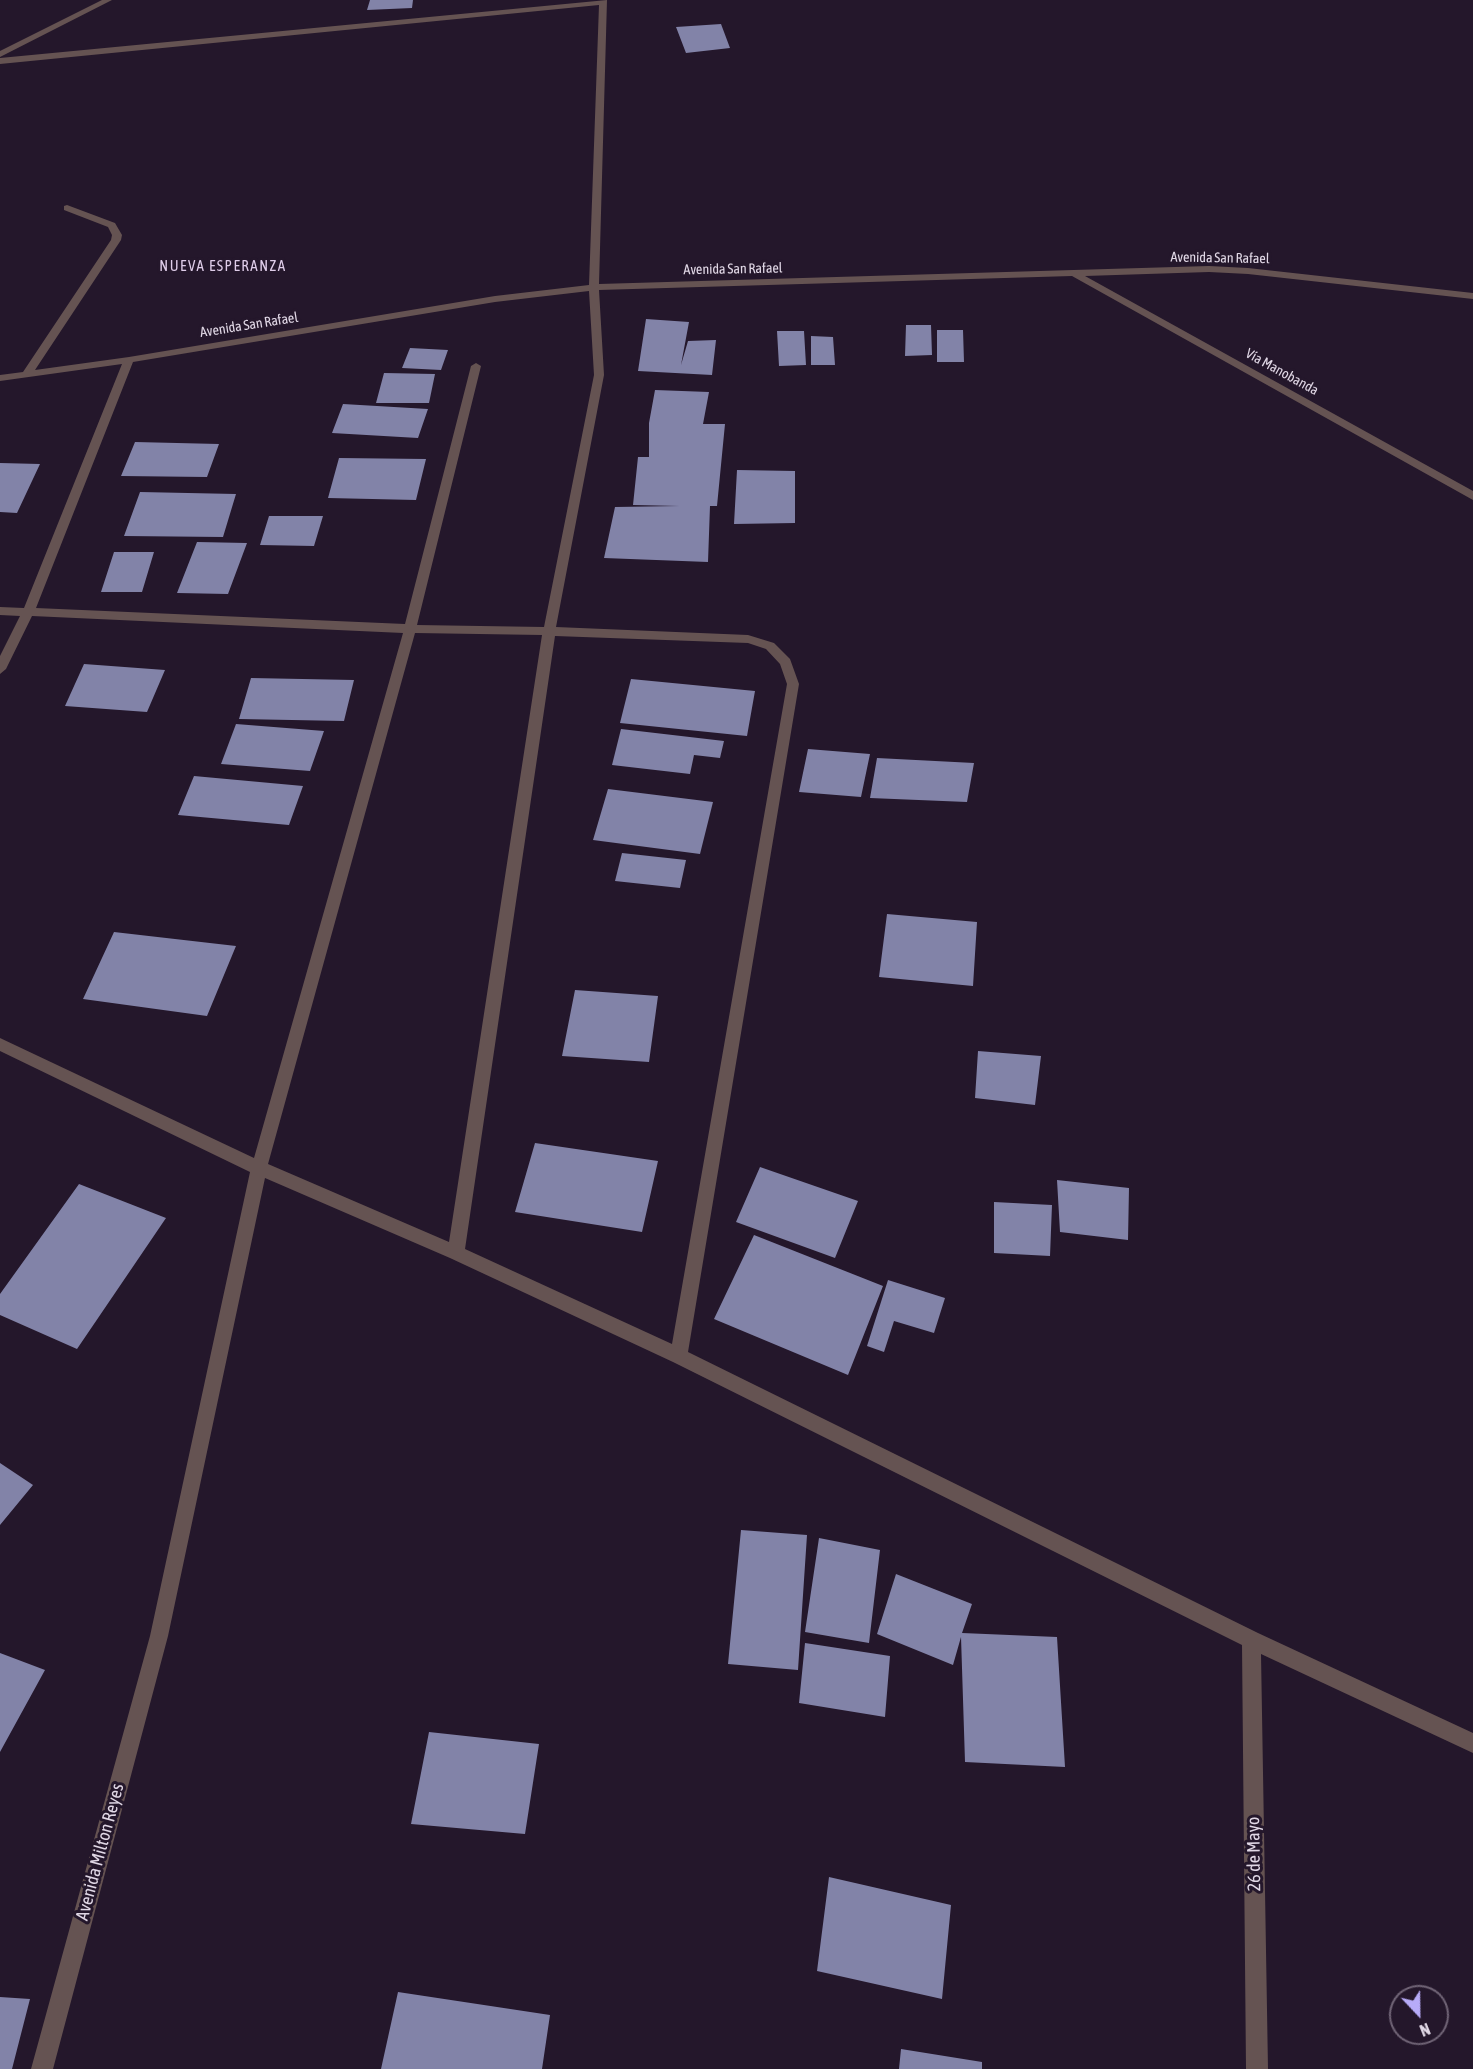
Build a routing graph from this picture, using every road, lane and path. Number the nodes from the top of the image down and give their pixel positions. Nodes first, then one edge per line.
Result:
1 (108, 0) edge
2 (603, 1) edge
3 (0, 54) edge
4 (0, 61) edge
5 (67, 208) dead end
6 (1076, 275) junction
7 (594, 287) junction
8 (1473, 296) edge
9 (129, 360) junction
10 (476, 366) dead end
11 (27, 374) junction
12 (0, 378) edge
13 (1473, 496) edge
14 (0, 611) edge
15 (28, 612) junction
16 (410, 629) junction
17 (549, 631) junction
18 (0, 669) edge
19 (0, 1044) edge
20 (259, 1168) junction
21 (456, 1253) junction
22 (680, 1356) junction
23 (1251, 1640) junction
24 (1473, 1743) edge
25 (42, 2069) edge
26 (1257, 2069) edge

1 - 3 street
2 - 4 street
2 - 7 street
5 - 11 street
6 - 7 street, Avenida San Rafael
6 - 8 street, Avenida San Rafael
6 - 13 street, Vía Manobanda
7 - 9 street, Avenida San Rafael
7 - 17 street
9 - 11 street, Avenida San Rafael
9 - 15 street
10 - 16 street, Avenida Milton Reyes
11 - 12 street, Avenida San Rafael
14 - 15 street
15 - 16 street
15 - 18 street
16 - 17 street
16 - 20 street, Avenida Milton Reyes
17 - 21 street
17 - 22 street
19 - 20 street
20 - 21 street
20 - 25 street, Avenida Milton Reyes
21 - 22 street
22 - 23 street
23 - 24 street
23 - 26 street, 26 de Mayo

